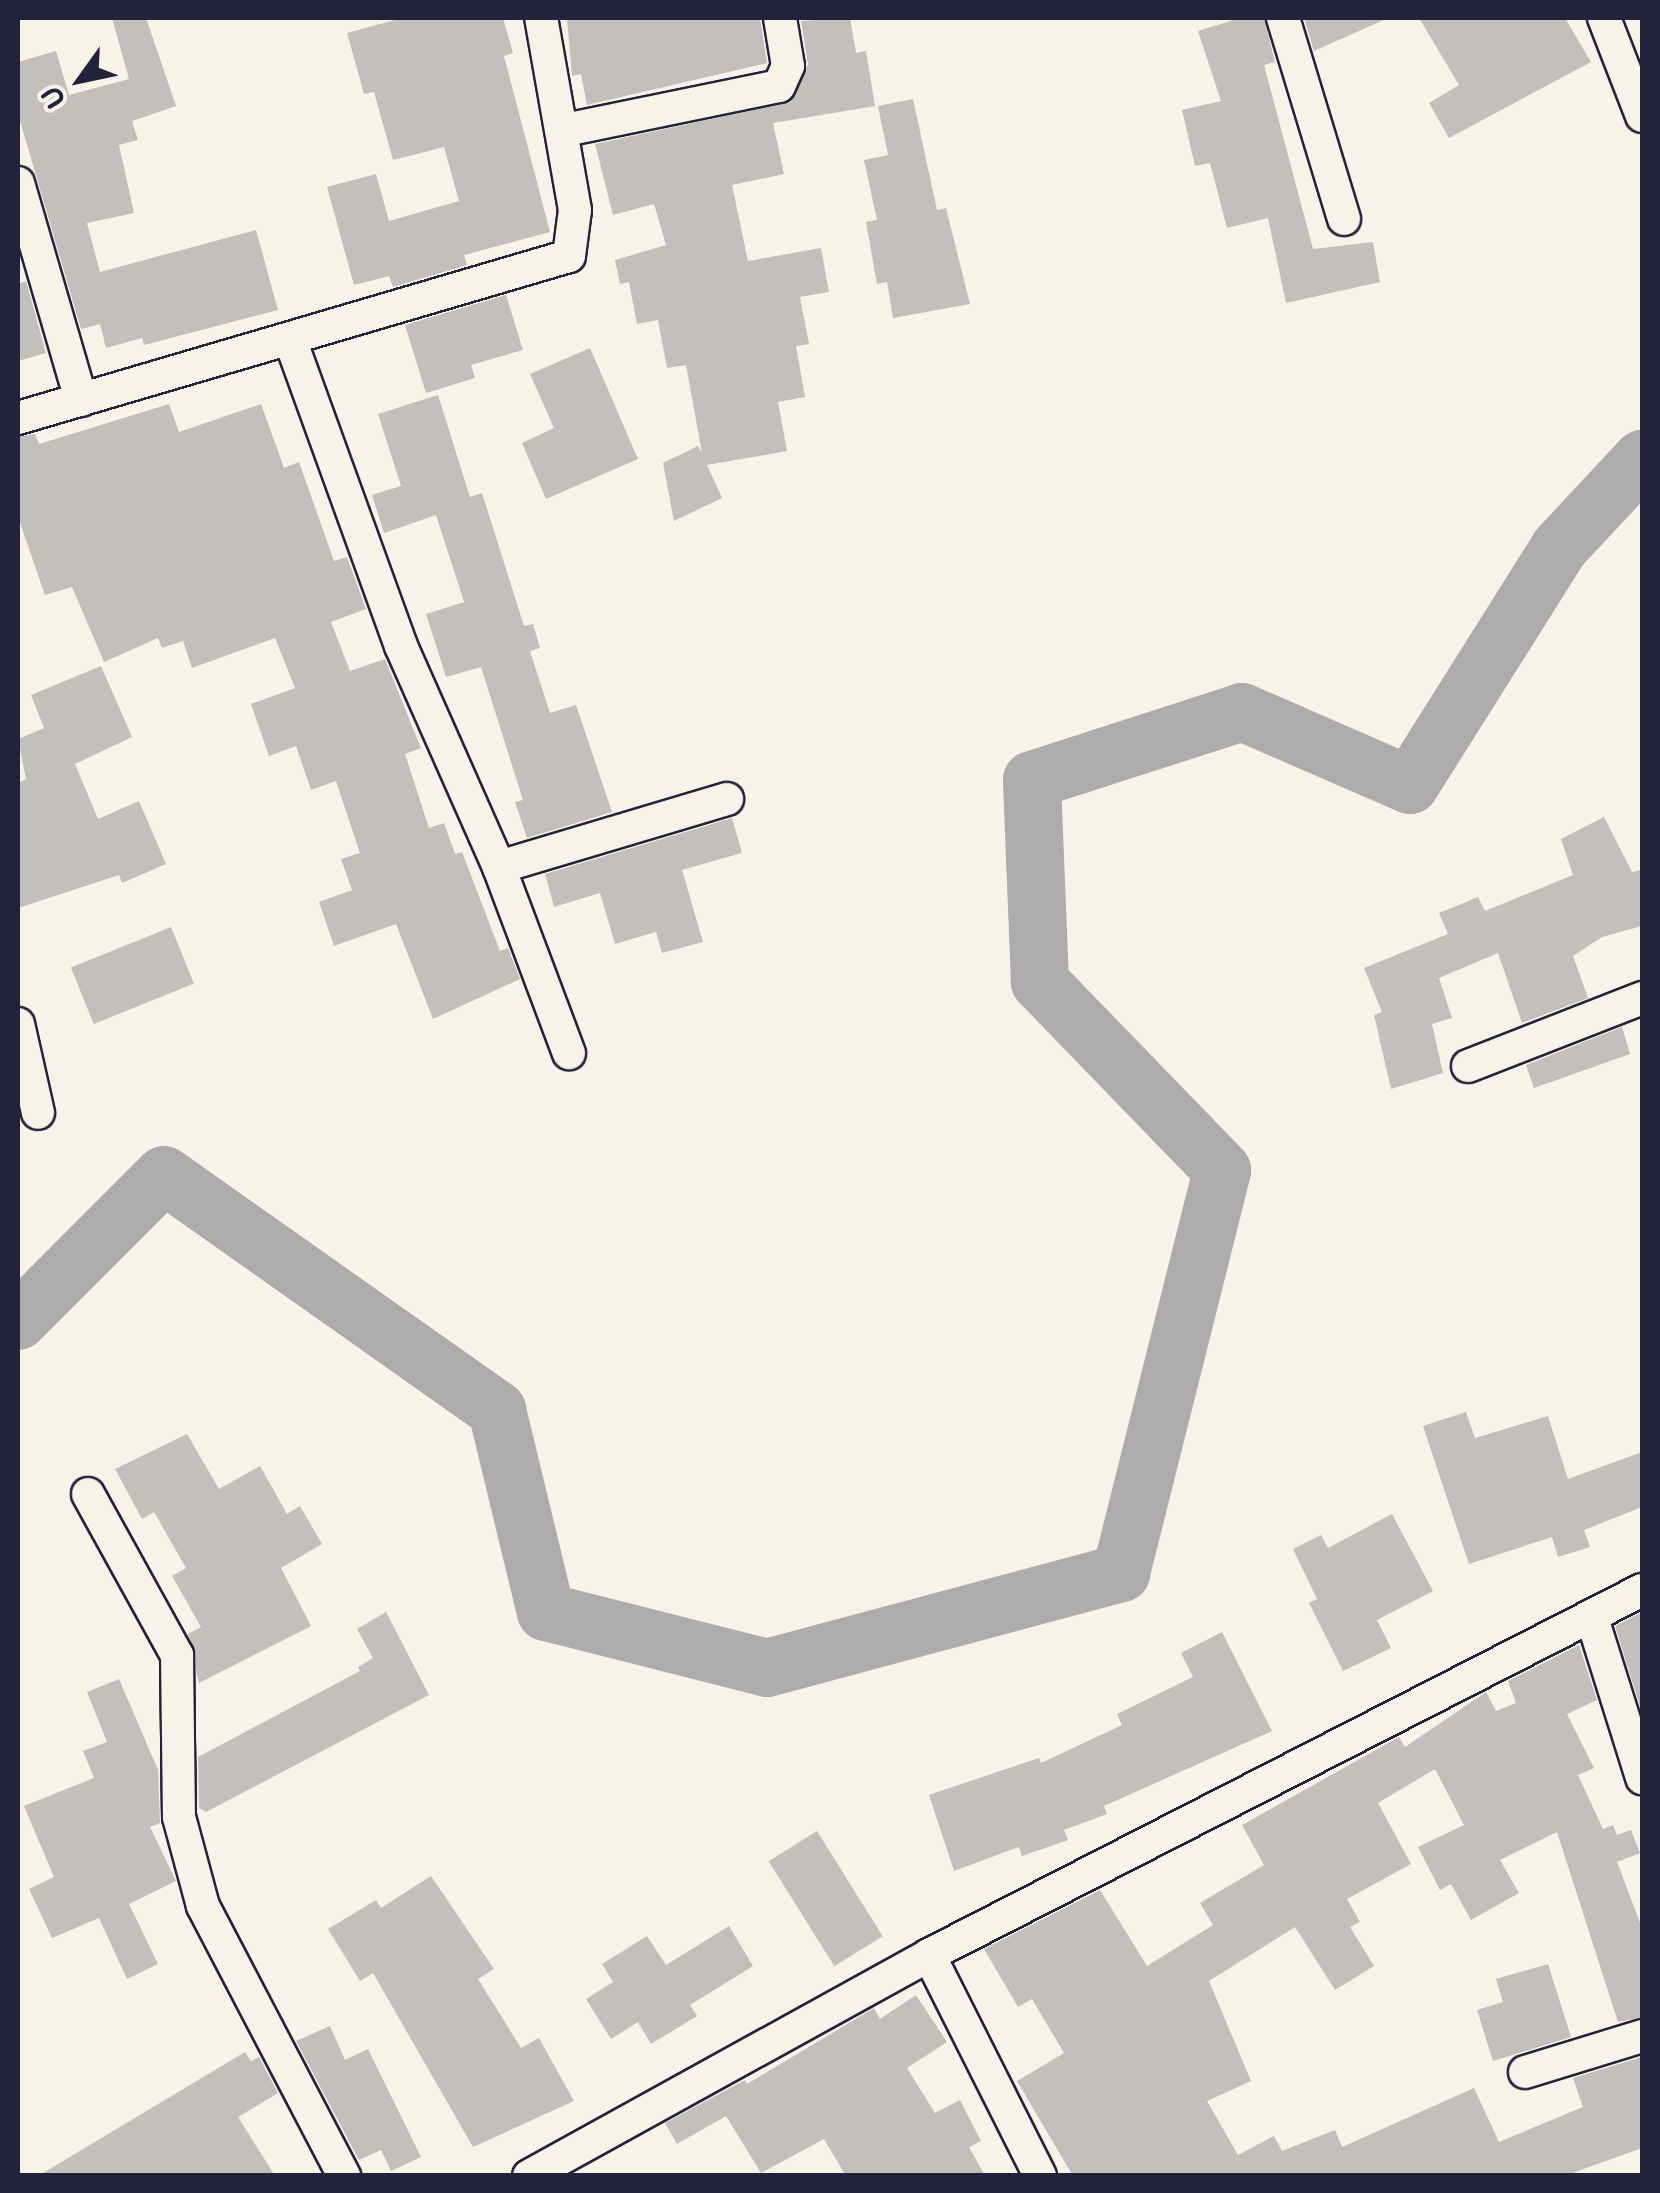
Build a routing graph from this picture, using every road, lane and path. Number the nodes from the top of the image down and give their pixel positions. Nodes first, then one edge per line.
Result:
1 (541, 18) edge
2 (780, 18) edge
3 (1283, 18) edge
4 (1604, 18) edge
5 (1642, 116) edge
6 (565, 130) junction
7 (18, 182) edge
8 (1344, 218) dead end
9 (290, 342) junction
10 (81, 400) junction
11 (18, 418) edge
12 (726, 799) dead end
13 (499, 867) junction
14 (1642, 998) edge
15 (18, 1024) edge
16 (569, 1053) dead end
17 (1468, 1066) dead end
18 (38, 1112) dead end
19 (88, 1494) dead end
20 (1642, 1590) edge
21 (1592, 1618) junction
22 (1642, 1778) edge
23 (929, 1955) junction
24 (1642, 2036) edge
25 (1526, 2072) dead end
26 (538, 2174) edge
27 (344, 2176) edge
28 (1040, 2176) edge

1 - 6 street
2 - 6 street
3 - 8 street
4 - 5 street
6 - 9 street
7 - 10 street
9 - 10 street
9 - 13 street
10 - 11 street
12 - 13 street
13 - 16 street
14 - 17 street
15 - 18 street
19 - 27 street
20 - 21 street
21 - 22 street
21 - 23 street
23 - 26 street
23 - 28 street
24 - 25 street

